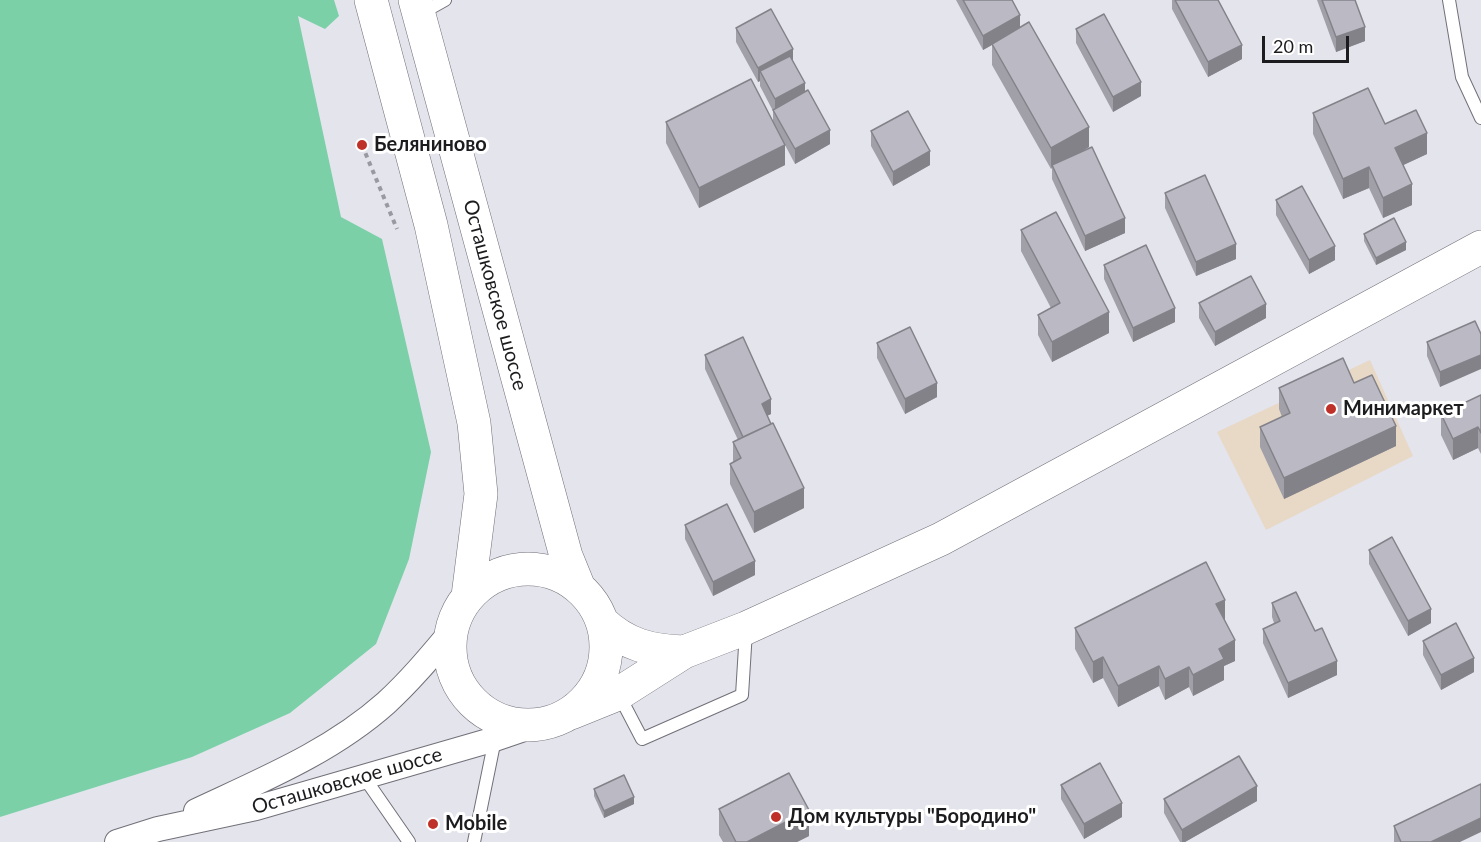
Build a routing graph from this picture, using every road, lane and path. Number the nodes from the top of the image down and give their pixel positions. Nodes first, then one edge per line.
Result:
1 (371, 0) edge
2 (1449, 0) edge
3 (426, 5) edge
4 (1481, 118) edge
5 (362, 145) dead end
6 (399, 233) dead end
7 (1481, 247) edge
8 (1481, 261) edge
9 (1447, 265) junction
10 (579, 588) junction
11 (468, 596) junction
12 (602, 622) junction
13 (746, 628) junction
14 (451, 632) junction
15 (684, 652) junction
16 (618, 694) junction
17 (571, 713) junction
18 (533, 726) junction
19 (495, 739) junction
20 (364, 777) junction
21 (158, 829) junction
22 (117, 842) edge
23 (409, 842) edge
24 (474, 842) edge

1 - 11 street, Осташковское шоссе
2 - 4 lane
3 - 10 street, Осташковское шоссе
5 - 6 path
7 - 9 street
8 - 9 street
9 - 13 street
10 - 11 street, Осташковское шоссе
10 - 12 street, Осташковское шоссе
11 - 14 street, Осташковское шоссе
12 - 15 street
12 - 17 street, Осташковское шоссе
13 - 15 street
13 - 16 lane
14 - 18 street, Осташковское шоссе
14 - 21 street, Осташковское шоссе
15 - 16 street
16 - 17 street
17 - 18 street, Осташковское шоссе
18 - 19 street, Осташковское шоссе
19 - 20 street, Осташковское шоссе
19 - 24 lane
20 - 21 street, Осташковское шоссе
20 - 23 lane
21 - 22 street, Осташковское шоссе

